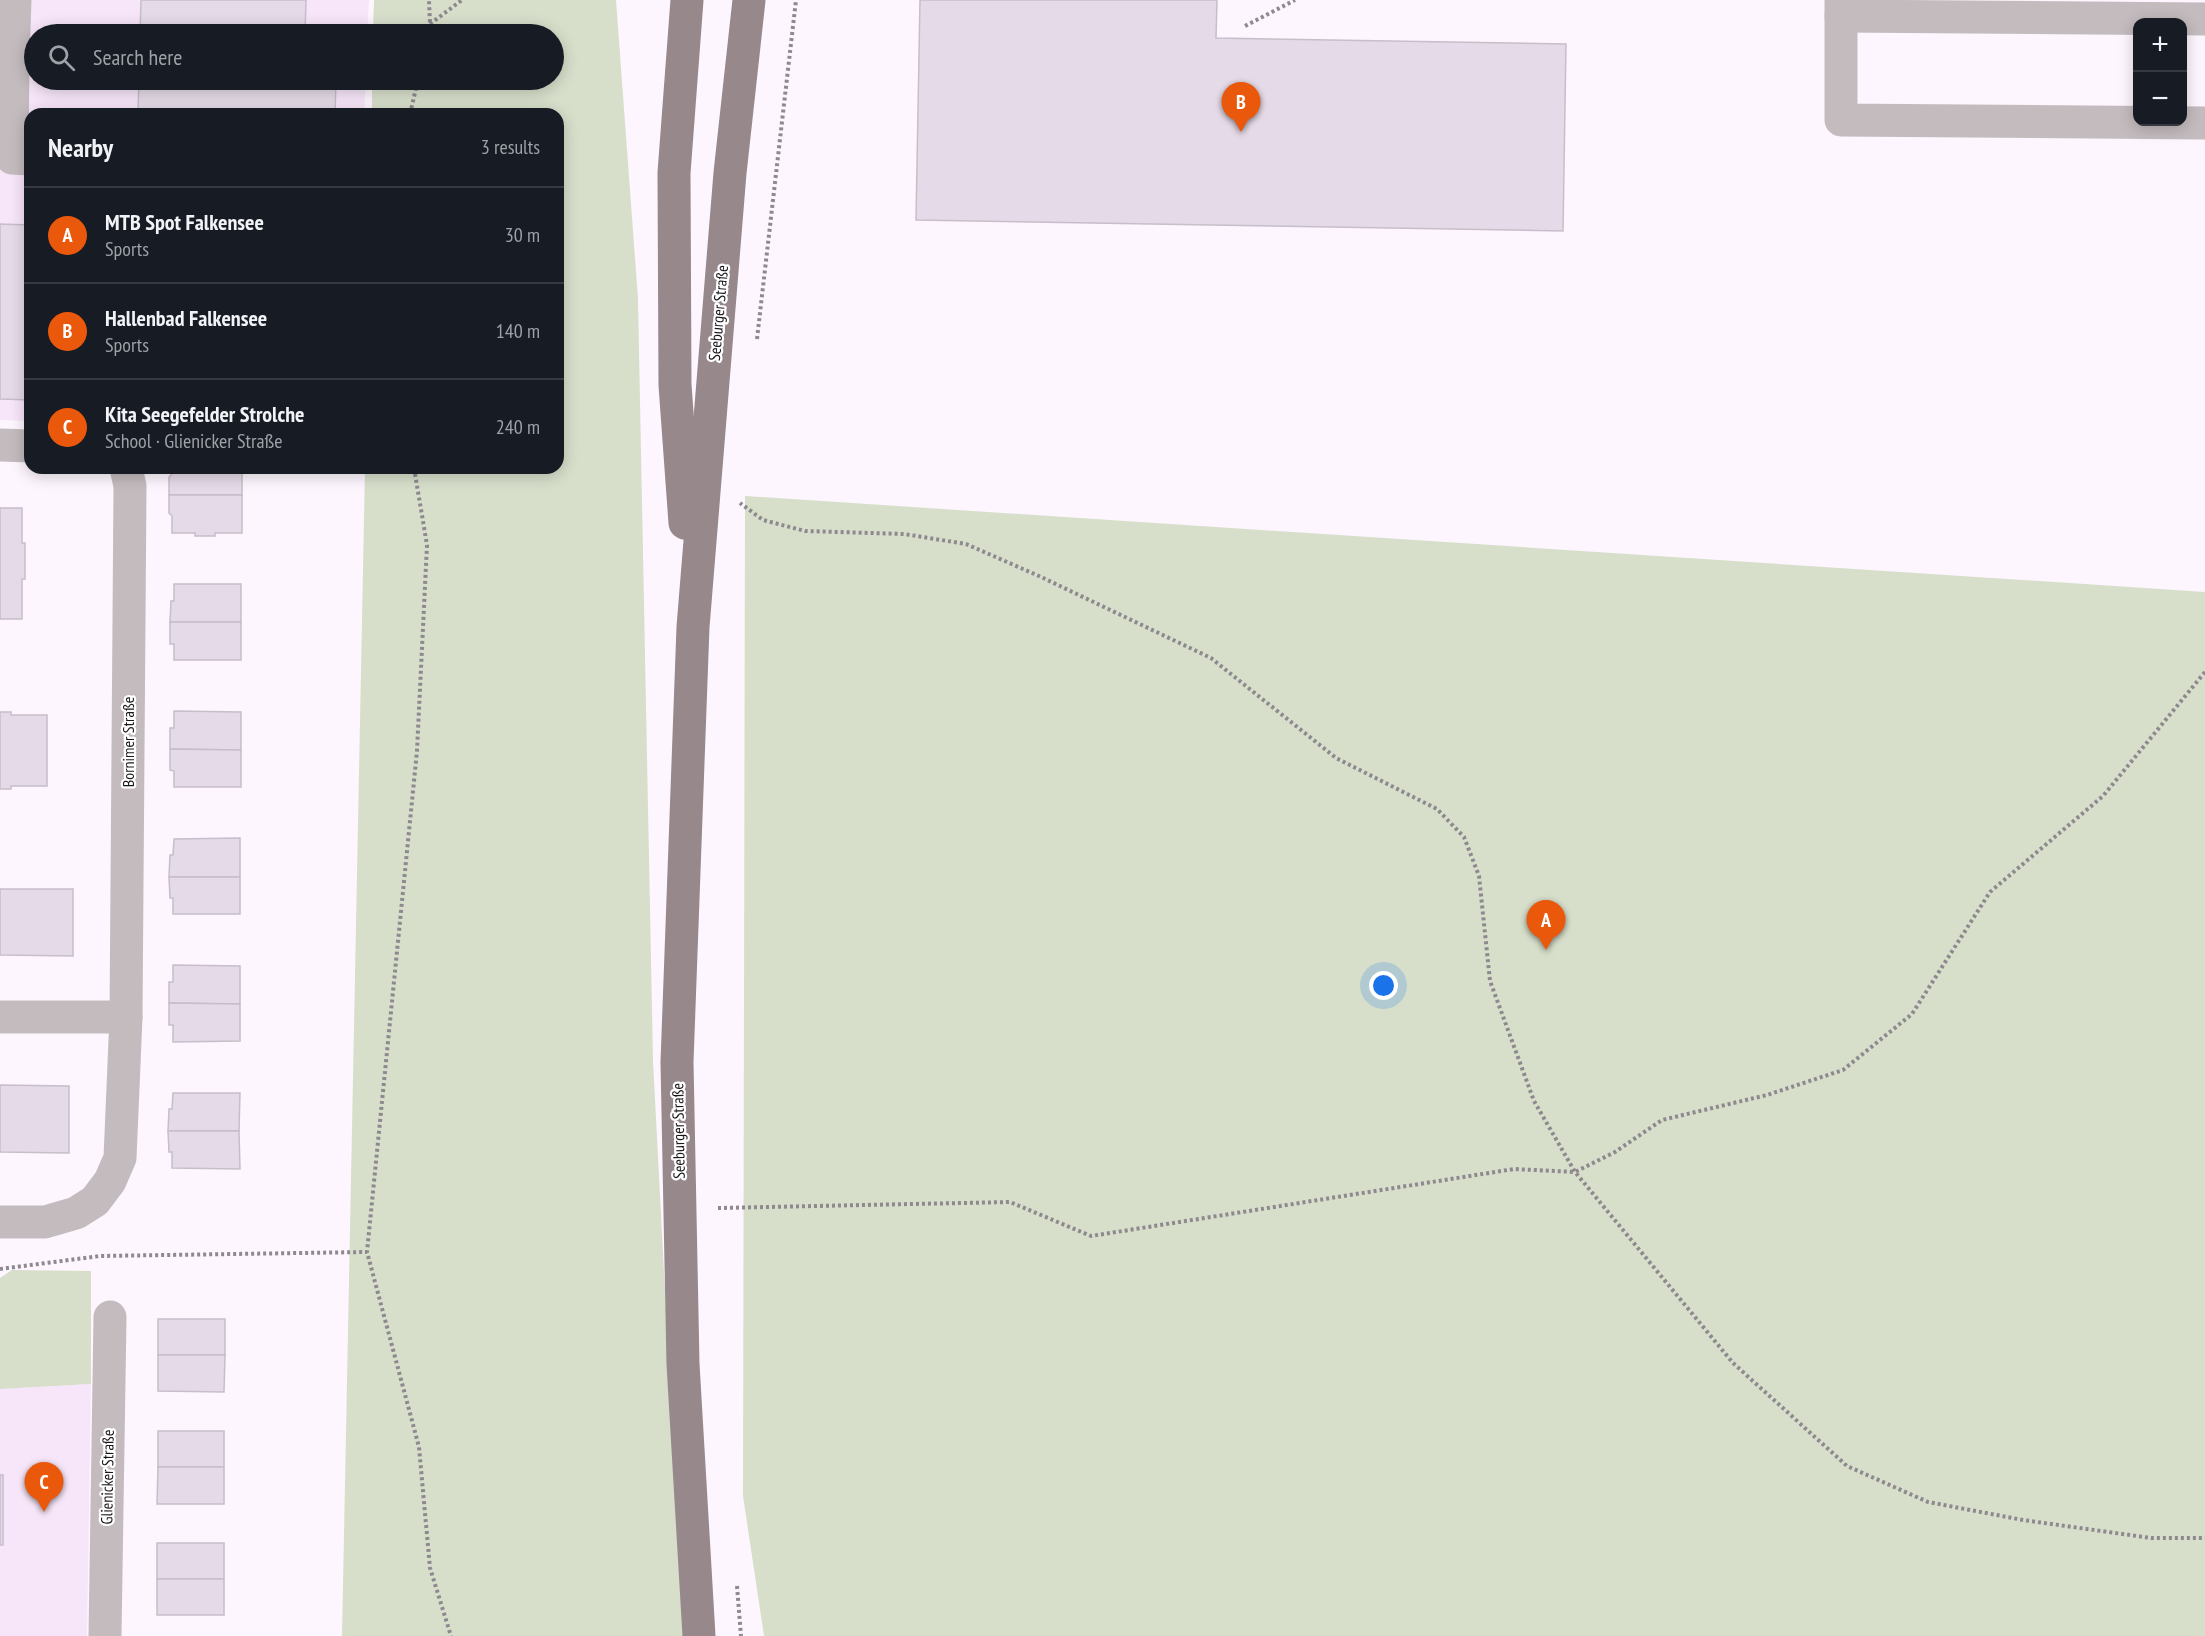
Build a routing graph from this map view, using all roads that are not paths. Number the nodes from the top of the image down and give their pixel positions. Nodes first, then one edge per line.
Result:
1 (15, 0) edge
2 (687, 0) edge
3 (749, 0) edge
4 (1841, 8) edge
5 (2205, 19) edge
6 (7, 59) edge
7 (2205, 123) edge
8 (24, 159) edge
9 (0, 445) edge
10 (24, 446) edge
11 (127, 474) edge
12 (693, 627) junction
13 (0, 1017) edge
14 (126, 1017) junction
15 (0, 1222) edge
16 (110, 1317) dead end
17 (105, 1636) edge
18 (699, 1636) edge

1 - 6 street
2 - 12 main road, Seeburger Straße
3 - 12 main road, Seeburger Straße
4 - 5 street
4 - 7 street
6 - 8 street
9 - 10 street
11 - 14 street, Bornimer Straße
12 - 18 main road, Seeburger Straße
13 - 14 street
14 - 15 street, Bornimer Straße
16 - 17 street, Glienicker Straße

